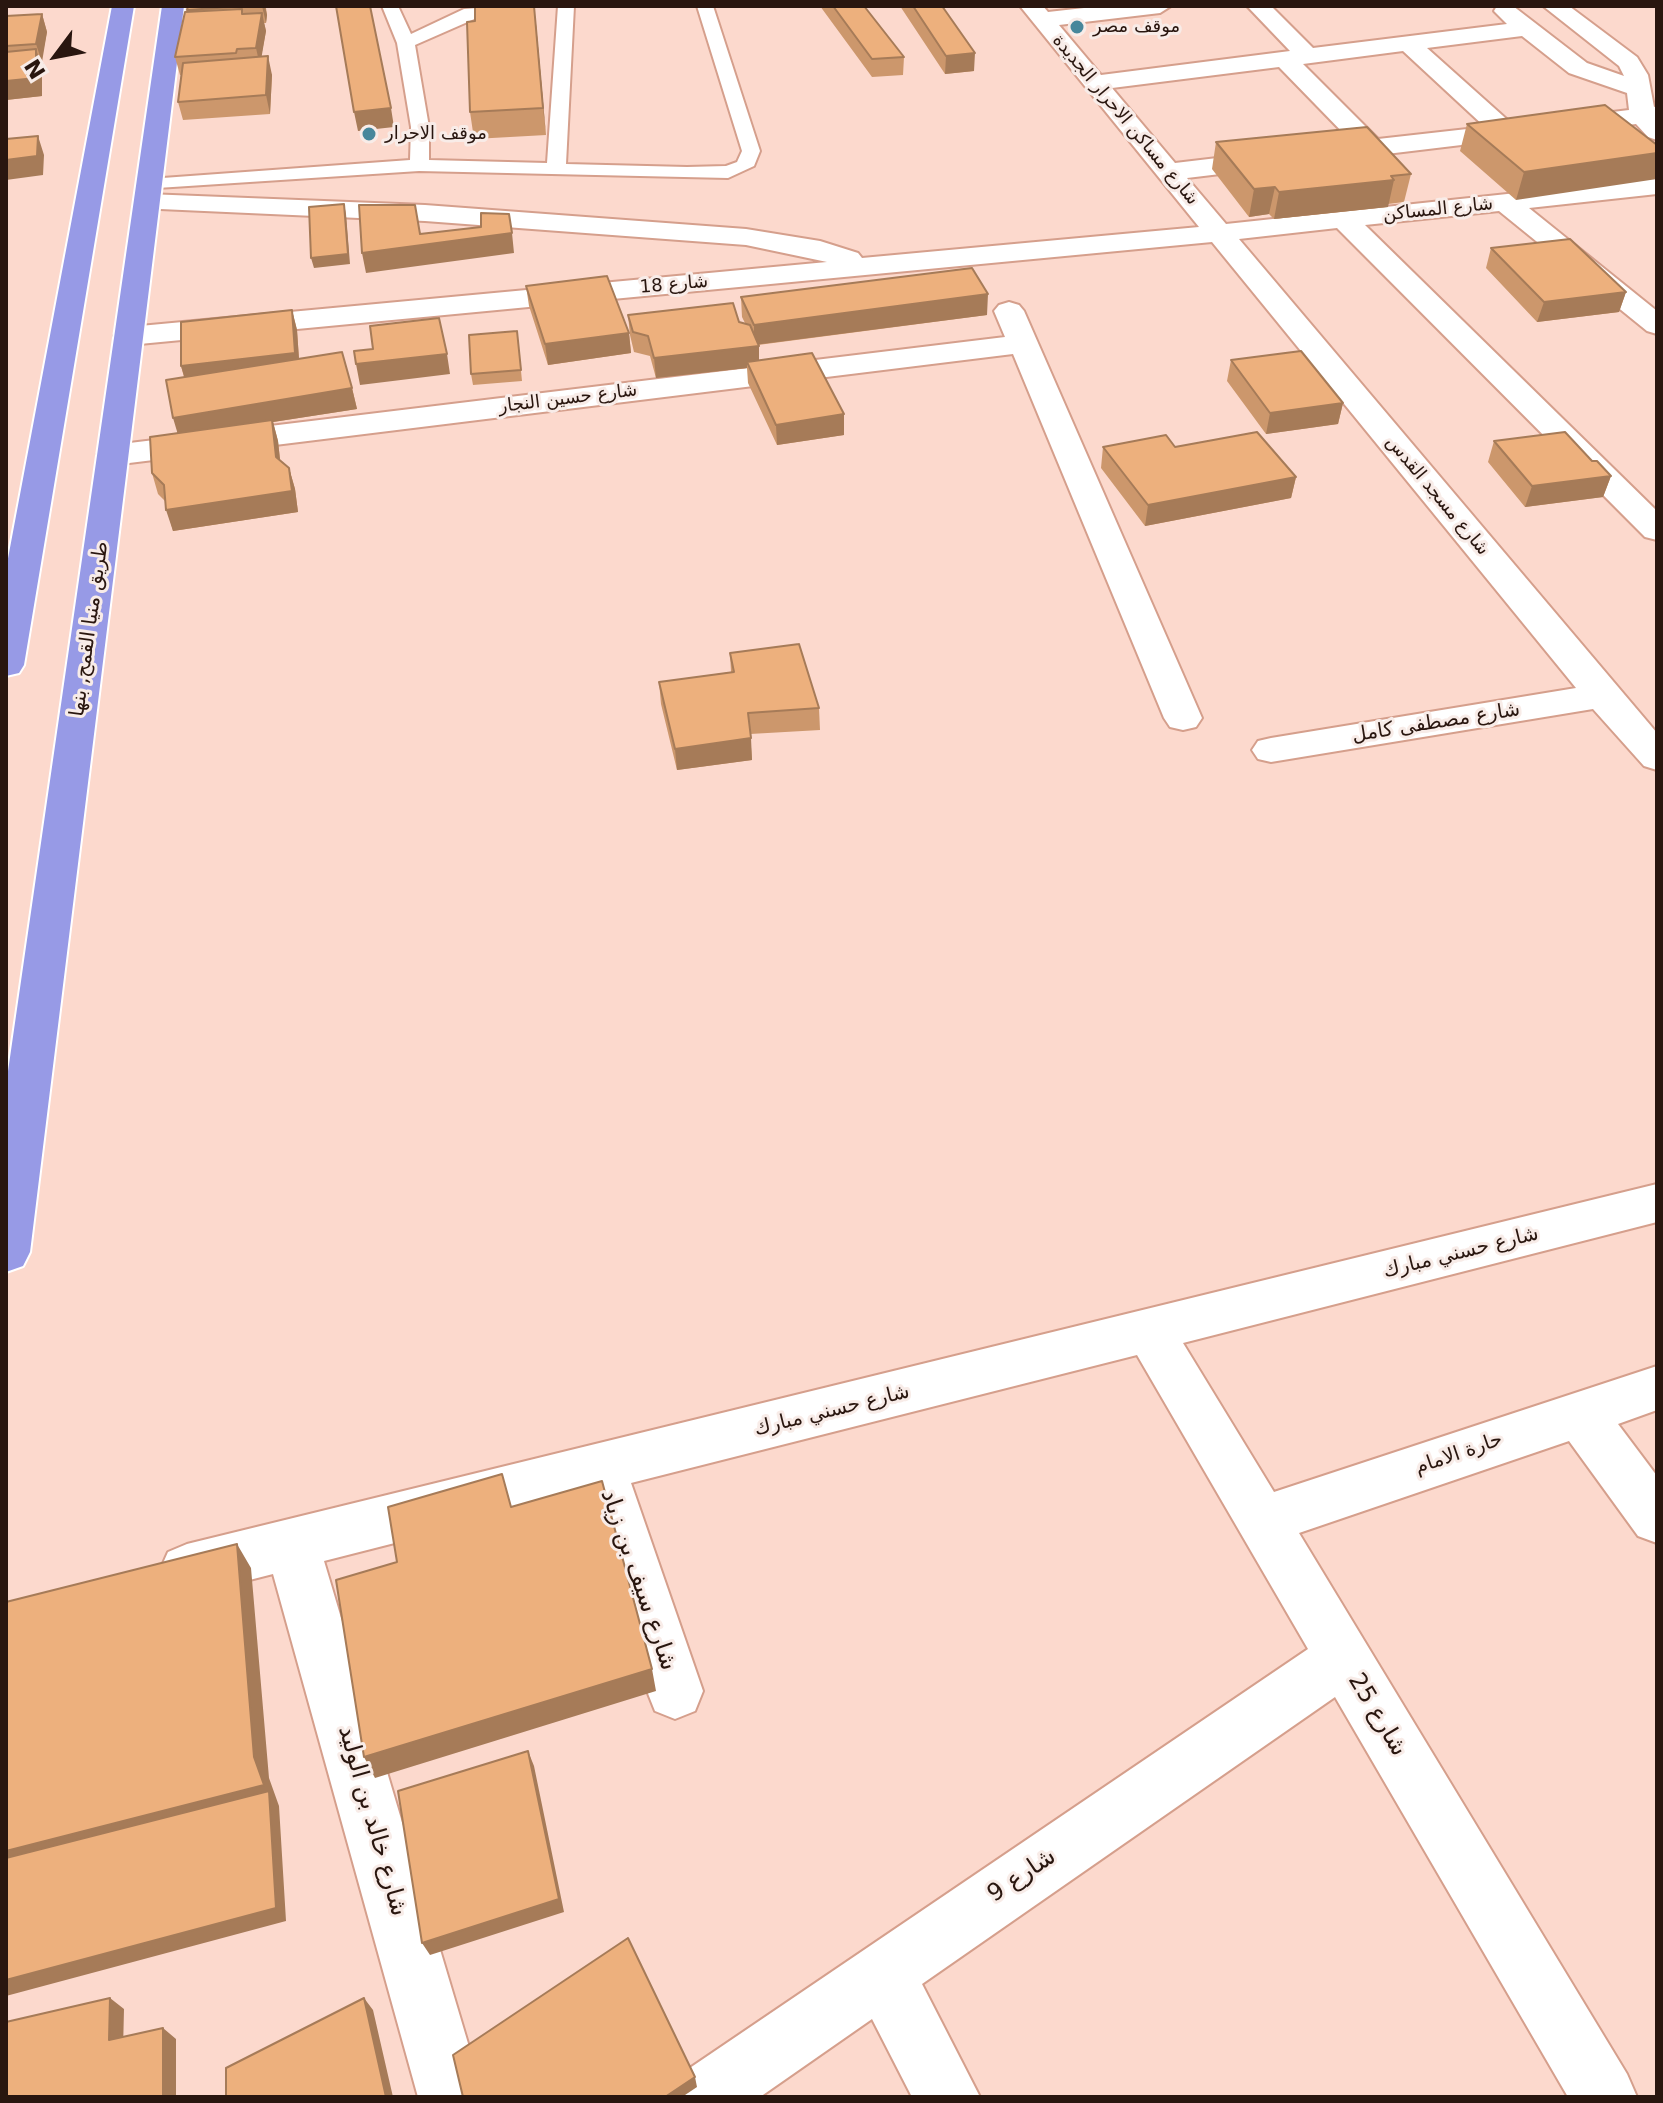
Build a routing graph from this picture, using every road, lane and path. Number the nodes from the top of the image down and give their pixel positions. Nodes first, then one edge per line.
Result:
1 (123, 6) edge
2 (173, 6) edge
3 (390, 6) edge
4 (496, 6) edge
5 (566, 6) edge
6 (705, 6) edge
7 (1160, 6) edge
8 (1258, 6) edge
9 (1498, 6) edge
10 (1554, 6) edge
11 (1036, 13) edge
12 (1527, 28) junction
13 (406, 43) junction
14 (1408, 43) junction
15 (1297, 58) junction
16 (1094, 83) junction
17 (1636, 88) junction
18 (1652, 121) edge
19 (1506, 132) junction
20 (1372, 148) junction
21 (419, 165) junction
22 (556, 169) junction
23 (1168, 172) junction
24 (1656, 188) edge
25 (148, 193) junction
26 (1506, 203) junction
27 (1344, 220) junction
28 (1219, 233) junction
29 (866, 267) junction
30 (1009, 311) dead end
31 (1657, 325) edge
32 (129, 336) junction
33 (1023, 344) junction
34 (113, 455) junction
35 (1657, 530) edge
36 (6, 665) edge
37 (1602, 696) junction
38 (1183, 718) dead end
39 (1271, 750) dead end
40 (1657, 757) edge
41 (1657, 1203) edge
42 (6, 1252) edge
43 (1150, 1332) junction
44 (1657, 1388) edge
45 (1579, 1413) junction
46 (600, 1468) junction
47 (1657, 1518) edge
48 (1262, 1521) junction
49 (292, 1545) junction
50 (142, 1581) edge
51 (1343, 1658) junction
52 (675, 1691) dead end
53 (882, 1973) junction
54 (451, 2097) edge
55 (704, 2097) edge
56 (947, 2097) edge
57 (1604, 2097) edge

1 - 36 highway
2 - 25 highway, طريق منيا القمح, بنها
3 - 13 lane
4 - 13 lane
5 - 22 lane
6 - 22 lane
7 - 11 street
8 - 15 street
9 - 12 street
10 - 17 street
11 - 16 street, شارع مساكن الاحرار الجديدة
12 - 14 street
12 - 17 street
13 - 21 lane
14 - 15 street
14 - 19 street
15 - 16 street
15 - 20 street
16 - 23 street, شارع مساكن الاحرار الجديدة
17 - 18 street
18 - 19 street
19 - 20 street
20 - 23 street
21 - 22 lane
21 - 25 lane
23 - 28 street, شارع مساكن الاحرار الجديدة
24 - 26 street, شارع المساكن
25 - 29 street
25 - 32 highway, طريق منيا القمح, بنها
26 - 27 street, شارع المساكن
26 - 31 street
27 - 28 street, شارع المساكن
27 - 35 street
28 - 29 street, شارع 18
28 - 37 street, شارع مسجد القدس
29 - 32 street, شارع 18
30 - 33 street
32 - 34 highway, طريق منيا القمح, بنها
33 - 34 street, شارع حسين النجار
33 - 38 street
34 - 42 highway, طريق منيا القمح, بنها
37 - 39 street, شارع مصطفى كامل
37 - 40 street, شارع مسجد القدس
41 - 43 street, شارع حسني مبارك
43 - 46 street, شارع حسني مبارك
43 - 48 street, شارع 25
44 - 45 street, حارة الامام
45 - 47 street
45 - 48 street, حارة الامام
46 - 49 street, شارع حسني مبارك
46 - 52 street, شارع سيف بن زياد
48 - 51 street, شارع 25
49 - 50 street, شارع حسني مبارك
49 - 54 street, شارع خالد بن الوليد
51 - 53 street, شارع 9
51 - 57 street, شارع 25
53 - 55 street, شارع 9
53 - 56 street

